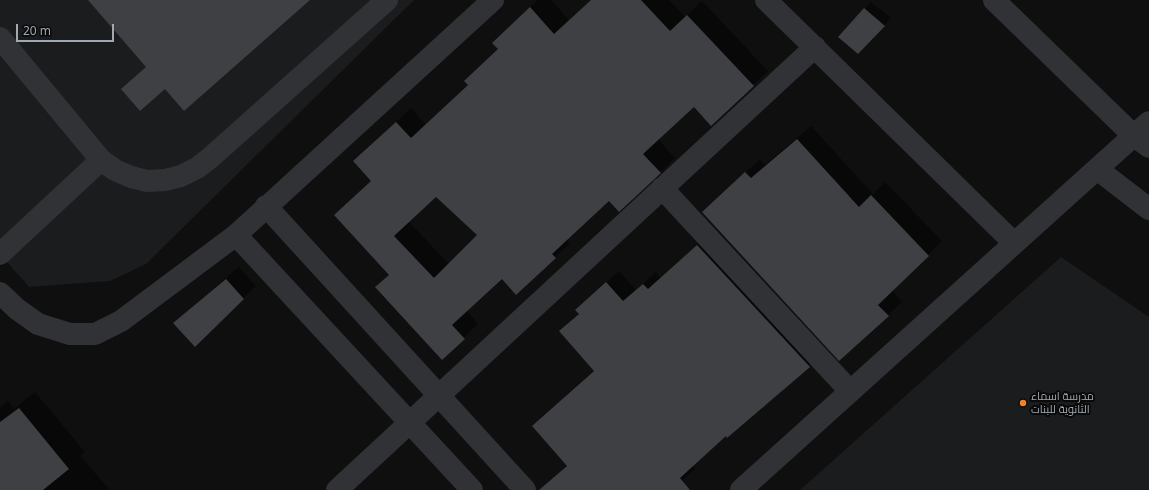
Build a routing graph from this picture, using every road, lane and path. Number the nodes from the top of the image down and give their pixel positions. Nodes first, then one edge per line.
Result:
1 (387, 0) edge
2 (493, 0) edge
3 (766, 0) edge
4 (994, 0) edge
5 (0, 38) edge
6 (815, 47) junction
7 (1144, 135) edge
8 (101, 160) junction
9 (1097, 169) junction
10 (662, 188) junction
11 (266, 206) junction
12 (1149, 209) edge
13 (236, 235) junction
14 (1014, 243) junction
15 (0, 254) edge
16 (0, 293) edge
17 (850, 392) junction
18 (439, 396) junction
19 (410, 422) junction
20 (337, 490) edge
21 (472, 490) edge
22 (525, 490) edge
23 (740, 490) edge

1 - 8 street
2 - 11 street
3 - 6 street
4 - 7 street
5 - 8 street
6 - 10 street
6 - 14 street
7 - 9 street
8 - 15 street
9 - 12 street
9 - 14 street
10 - 17 street
10 - 18 street
11 - 13 street
11 - 18 street
13 - 16 street
13 - 19 street
14 - 17 street
17 - 23 street
18 - 19 street
18 - 22 street
19 - 20 street
19 - 21 street

